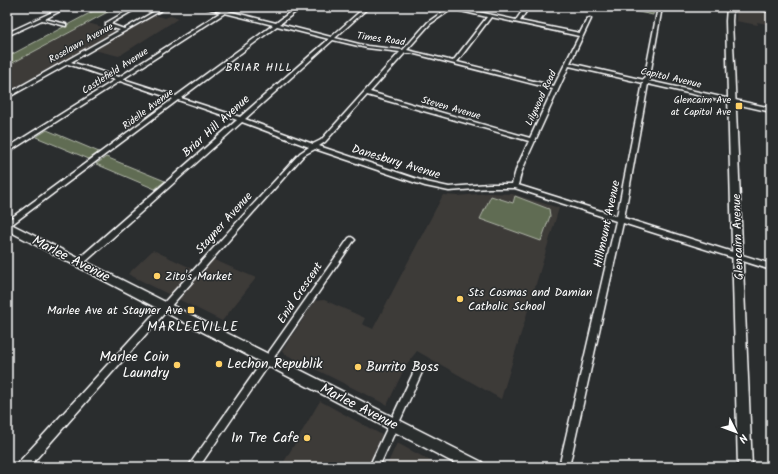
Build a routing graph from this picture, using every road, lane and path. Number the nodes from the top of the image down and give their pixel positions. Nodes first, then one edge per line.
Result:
1 (66, 7) edge
2 (137, 7) edge
3 (165, 7) edge
4 (206, 7) edge
5 (232, 7) edge
6 (300, 7) edge
7 (367, 7) edge
8 (451, 7) edge
9 (527, 7) edge
10 (660, 7) edge
11 (730, 7) edge
12 (756, 7) edge
13 (771, 10) edge
14 (224, 12) junction
15 (490, 16) junction
16 (42, 18) junction
17 (589, 19) dead end
18 (518, 21) junction
19 (276, 24) junction
20 (64, 25) dead end
21 (124, 30) junction
22 (7, 35) edge
23 (581, 35) junction
24 (331, 38) junction
25 (404, 51) junction
26 (66, 62) junction
27 (455, 62) junction
28 (568, 64) junction
29 (119, 79) junction
30 (646, 82) junction
31 (554, 88) junction
32 (366, 93) junction
33 (7, 96) edge
34 (177, 98) junction
35 (733, 101) junction
36 (771, 110) edge
37 (240, 119) junction
38 (532, 140) junction
39 (312, 146) junction
40 (7, 151) edge
41 (515, 186) junction
42 (620, 219) junction
43 (7, 225) edge
44 (351, 240) dead end
45 (738, 257) junction
46 (80, 262) junction
47 (771, 267) edge
48 (166, 307) junction
49 (268, 360) junction
50 (419, 370) dead end
51 (393, 424) junction
52 (22, 467) edge
53 (193, 467) edge
54 (374, 467) edge
55 (477, 467) edge
56 (564, 467) edge
57 (745, 467) edge

1 - 16 street
2 - 21 street
3 - 21 street, Roselawn Avenue
4 - 14 street, Times Road
5 - 14 street, Castlefield Avenue
6 - 19 street, Ridelle Avenue
7 - 24 street, Briar Hill Avenue
8 - 15 street
8 - 25 street, Stayner Avenue
9 - 18 street
10 - 30 street, Hillmount Avenue
11 - 35 street, Glencairn Avenue
12 - 13 street
14 - 19 street, Times Road
14 - 29 street, Castlefield Avenue
15 - 18 street
15 - 27 street
16 - 20 street
16 - 22 street
17 - 23 street, Lilywood Road
18 - 23 street
19 - 24 street, Times Road
19 - 34 street, Ridelle Avenue
21 - 26 street, Roselawn Avenue
23 - 28 street, Lilywood Road
24 - 25 street, Times Road
24 - 37 street, Briar Hill Avenue
25 - 27 street, Times Road
25 - 32 street, Stayner Avenue
26 - 29 street, Danesbury Avenue
26 - 33 street, Roselawn Avenue
27 - 31 street, Times Road
28 - 30 street, Capitol Avenue
28 - 31 street, Lilywood Road
29 - 34 street, Danesbury Avenue
29 - 40 street, Castlefield Avenue
30 - 35 street, Capitol Avenue
30 - 42 street, Hillmount Avenue
31 - 38 street, Lilywood Road
32 - 38 street, Steven Avenue
32 - 39 street, Stayner Avenue
34 - 37 street, Danesbury Avenue
34 - 43 street, Ridelle Avenue
35 - 36 street, Capitol Avenue
35 - 45 street, Glencairn Avenue
37 - 39 street, Danesbury Avenue
37 - 46 street, Briar Hill Avenue
38 - 41 street, Lilywood Road
39 - 41 street, Danesbury Avenue
39 - 48 street, Stayner Avenue
41 - 42 street, Danesbury Avenue
42 - 45 street, Danesbury Avenue
42 - 56 street, Hillmount Avenue
43 - 46 street, Marlee Avenue
44 - 49 street, Enid Crescent
45 - 47 street, Danesbury Avenue
45 - 57 street, Glencairn Avenue
46 - 48 street, Marlee Avenue
48 - 49 street, Marlee Avenue
48 - 52 street, Stayner Avenue
49 - 51 street, Marlee Avenue
49 - 53 street, Enid Crescent
50 - 51 street
51 - 54 street
51 - 55 street, Marlee Avenue

